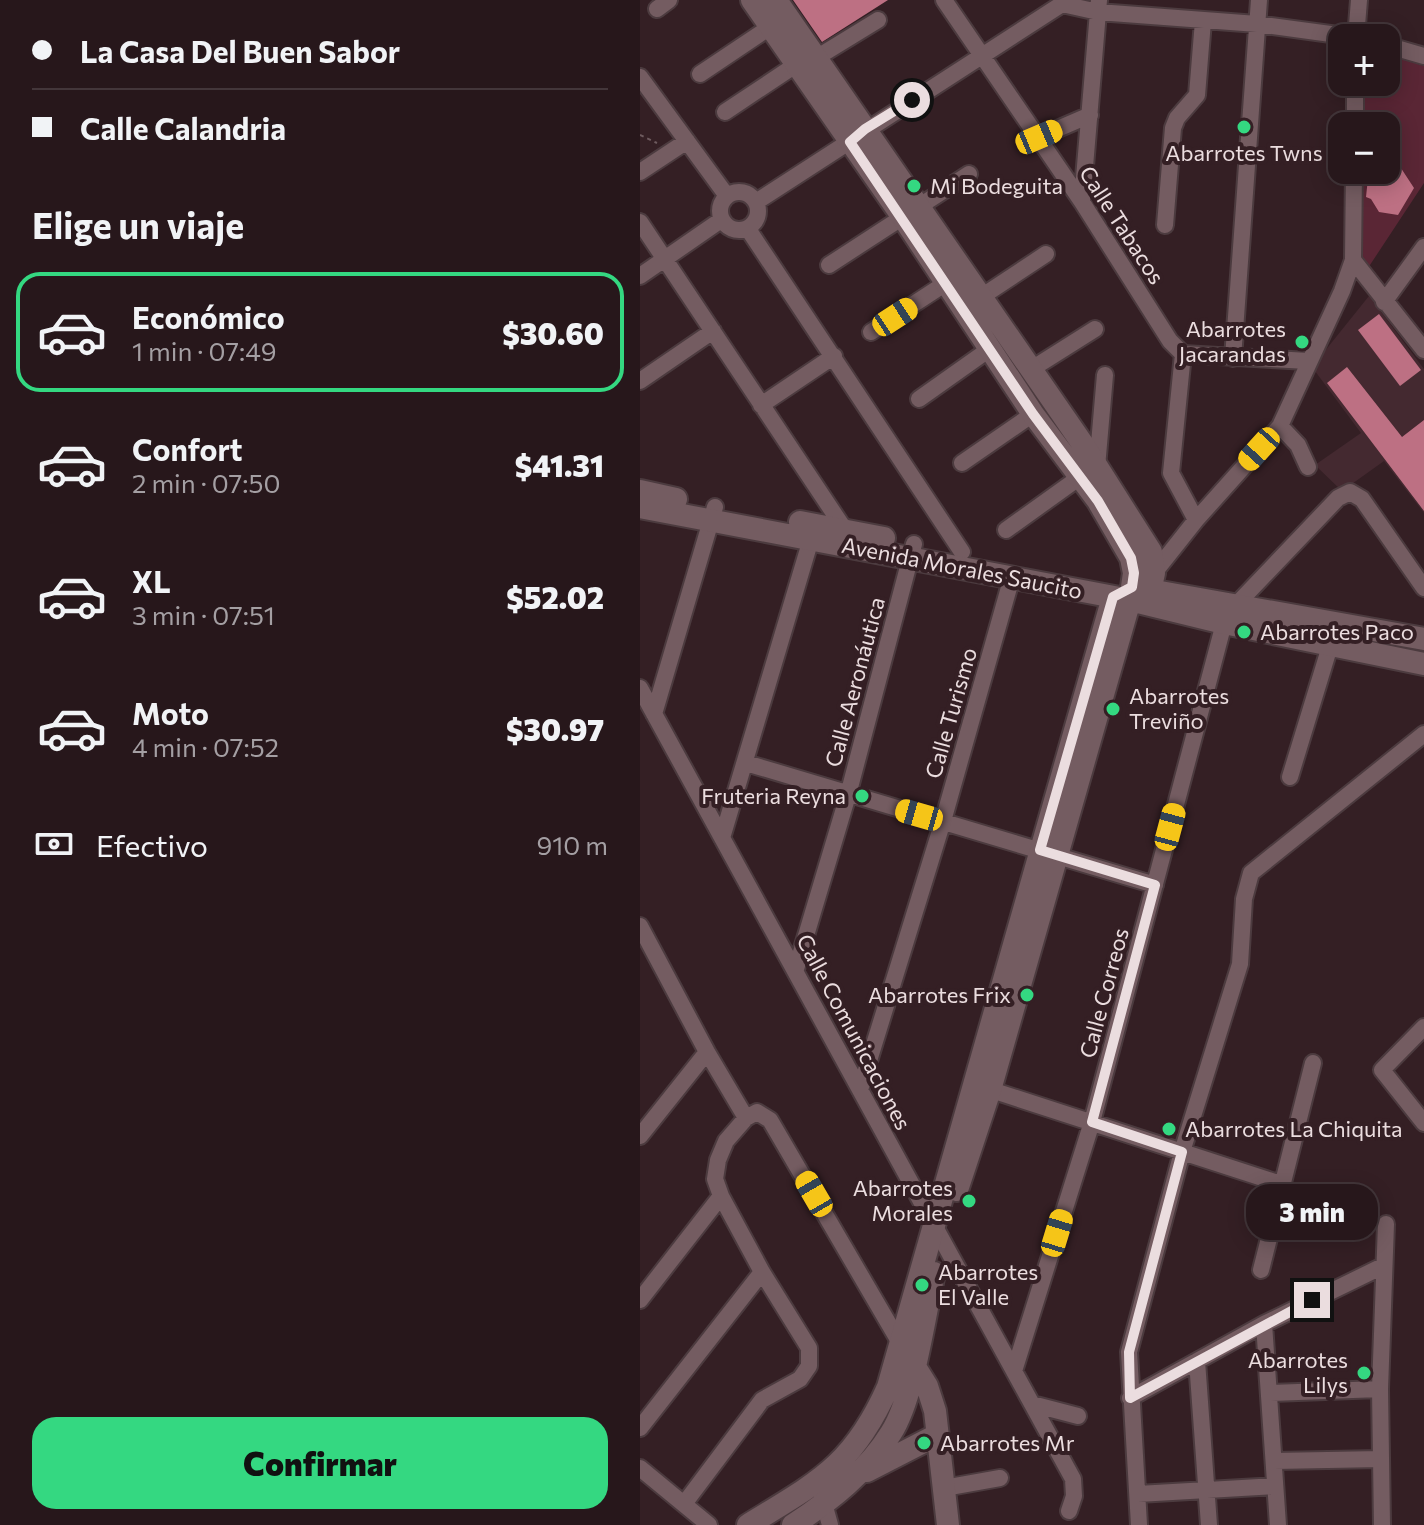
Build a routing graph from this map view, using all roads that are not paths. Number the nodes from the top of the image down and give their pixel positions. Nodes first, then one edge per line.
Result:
1 (752, 0) edge
2 (776, 0) edge
3 (944, 0) edge
4 (1259, 0) edge
5 (1359, 0) edge
6 (1061, 2) edge
7 (1099, 6) edge
8 (878, 20) dead end
9 (1203, 21) junction
10 (1257, 24) junction
11 (1358, 24) edge
12 (770, 27) junction
13 (1328, 34) edge
14 (1400, 49) edge
15 (983, 56) junction
16 (1424, 56) edge
17 (806, 61) junction
18 (700, 74) dead end
19 (640, 77) edge
20 (725, 112) dead end
21 (1090, 115) junction
22 (858, 136) junction
23 (1039, 137) junction
24 (687, 141) junction
25 (640, 172) edge
26 (969, 174) dead end
27 (1354, 184) edge
28 (727, 196) junction
29 (756, 202) junction
30 (1082, 202) junction
31 (910, 211) junction
32 (721, 220) junction
33 (640, 222) edge
34 (1165, 225) dead end
35 (748, 229) junction
36 (1424, 247) edge
37 (1046, 254) dead end
38 (665, 259) junction
39 (1353, 260) junction
40 (829, 265) dead end
41 (640, 276) edge
42 (946, 283) junction
43 (1384, 302) junction
44 (972, 303) junction
45 (1095, 329) dead end
46 (713, 331) junction
47 (871, 332) dead end
48 (991, 348) junction
49 (1424, 350) edge
50 (1183, 354) junction
51 (834, 356) junction
52 (1233, 358) junction
53 (1308, 361) junction
54 (1030, 370) junction
55 (1105, 375) dead end
56 (640, 381) edge
57 (919, 399) dead end
58 (761, 405) junction
59 (1033, 414) junction
60 (1280, 426) junction
61 (1072, 448) junction
62 (962, 463) dead end
63 (1308, 467) dead end
64 (1089, 472) junction
65 (643, 492) edge
66 (713, 513) junction
67 (1196, 520) junction
68 (845, 530) junction
69 (1006, 530) dead end
70 (811, 539) junction
71 (913, 551) junction
72 (962, 552) junction
73 (1012, 577) junction
74 (1424, 588) edge
75 (1136, 589) junction
76 (1237, 604) junction
77 (1224, 623) junction
78 (1424, 639) edge
79 (1330, 646) junction
80 (1424, 664) edge
81 (640, 688) edge
82 (654, 714) junction
83 (1424, 734) edge
84 (746, 763) junction
85 (1290, 777) dead end
86 (848, 795) junction
87 (943, 821) junction
88 (722, 838) junction
89 (1049, 853) junction
90 (1155, 885) junction
91 (642, 934) edge
92 (796, 969) junction
93 (1424, 1027) edge
94 (707, 1052) junction
95 (1313, 1063) dead end
96 (982, 1087) junction
97 (860, 1090) junction
98 (746, 1118) junction
99 (1092, 1122) junction
100 (1424, 1123) edge
101 (640, 1136) edge
102 (1182, 1152) junction
103 (1281, 1184) junction
104 (721, 1196) junction
105 (1386, 1224) dead end
106 (937, 1231) junction
107 (1383, 1266) junction
108 (1261, 1270) dead end
109 (762, 1272) junction
110 (640, 1300) edge
111 (1264, 1324) junction
112 (900, 1343) junction
113 (1197, 1361) junction
114 (914, 1364) junction
115 (1014, 1371) junction
116 (1380, 1389) junction
117 (1271, 1393) junction
118 (1130, 1398) junction
119 (1032, 1404) junction
120 (1078, 1416) dead end
121 (640, 1428) edge
122 (937, 1435) junction
123 (1381, 1459) junction
124 (1274, 1461) junction
125 (640, 1468) edge
126 (855, 1477) junction
127 (1000, 1478) dead end
128 (817, 1483) junction
129 (1275, 1486) junction
130 (944, 1488) junction
131 (1207, 1490) junction
132 (1138, 1494) junction
133 (684, 1504) junction
134 (1069, 1511) dead end
135 (827, 1515) edge
136 (709, 1525) edge
137 (748, 1525) edge
138 (793, 1525) edge
139 (948, 1525) edge
140 (1139, 1525) edge
141 (1209, 1525) edge
142 (1278, 1525) edge
143 (1378, 1525) edge

1 - 12 street
2 - 17 street
3 - 15 street, Calle Tabacos
4 - 10 street
5 - 11 street
6 - 7 street
6 - 15 street
7 - 9 street
7 - 21 street
8 - 17 street
9 - 10 street
9 - 34 street
10 - 13 street
10 - 52 street
12 - 17 street
12 - 18 street
14 - 16 street
15 - 22 street
15 - 23 street, Calle Tabacos
17 - 20 street
17 - 22 street
19 - 24 street
21 - 23 street
21 - 30 street
22 - 29 street
22 - 31 street
23 - 30 street, Calle Tabacos
24 - 25 street
24 - 28 street
26 - 31 street
27 - 39 street
28 - 29 street
28 - 32 street
29 - 35 street
30 - 50 street, Calle Tabacos
31 - 40 street
31 - 42 street
31 - 44 street
32 - 35 street
32 - 38 street
33 - 38 street
35 - 51 street
36 - 43 street
37 - 44 street
38 - 41 street
38 - 46 street
39 - 43 street
39 - 53 street
42 - 44 street
42 - 47 street
43 - 49 street
44 - 48 street
44 - 54 street
45 - 54 street
46 - 56 street
46 - 58 street
48 - 57 street
48 - 59 street
50 - 52 street
50 - 67 street
51 - 58 street
51 - 72 street
52 - 53 street
53 - 60 street
54 - 61 street
55 - 64 street
58 - 68 street
59 - 61 street
59 - 62 street
60 - 63 street
60 - 67 street
61 - 64 street
64 - 69 street
64 - 75 street
65 - 66 street, Avenida Morales Saucito
66 - 68 street, Avenida Morales Saucito
66 - 70 street, Avenida Morales Saucito
66 - 82 street
67 - 75 street
68 - 71 street, Avenida Morales Saucito
70 - 71 street, Avenida Morales Saucito
70 - 84 street
71 - 72 street, Avenida Morales Saucito
71 - 73 street, Avenida Morales Saucito
71 - 86 street, Calle Aeronáutica
72 - 75 street, Avenida Morales Saucito
73 - 75 street, Avenida Morales Saucito
73 - 87 street, Calle Turismo
74 - 76 street
75 - 76 street, Avenida Morales Saucito
75 - 77 street, Avenida Morales Saucito
75 - 89 street
76 - 78 street, Avenida Morales Saucito
77 - 79 street, Avenida Morales Saucito
77 - 90 street, Calle Correos
79 - 80 street, Avenida Morales Saucito
79 - 85 street
81 - 82 street, Calle Comunicaciones
82 - 88 street, Calle Comunicaciones
83 - 102 street
84 - 86 street
84 - 88 street
86 - 87 street
86 - 92 street, Calle Aeronáutica
87 - 89 street
87 - 97 street, Calle Turismo
88 - 92 street, Calle Comunicaciones
89 - 90 street
89 - 96 street
90 - 99 street, Calle Correos
91 - 94 street
92 - 97 street, Calle Comunicaciones
93 - 100 street
94 - 98 street
94 - 101 street
95 - 103 street
96 - 99 street
96 - 106 street
97 - 106 street, Calle Comunicaciones
98 - 104 street
98 - 112 street
99 - 102 street
99 - 115 street, Calle Correos
102 - 103 street
102 - 118 street
103 - 108 street
104 - 109 street
104 - 110 street
105 - 107 street
106 - 112 street
106 - 114 street
106 - 115 street, Calle Comunicaciones
107 - 111 street
107 - 116 street
109 - 121 street
109 - 133 street
111 - 113 street
111 - 117 street
112 - 114 street
112 - 128 street
113 - 118 street
113 - 131 street
114 - 122 street
114 - 126 street
115 - 119 street, Calle Comunicaciones
116 - 117 street
116 - 123 street
117 - 124 street
118 - 132 street
119 - 120 street
119 - 134 street, Calle Comunicaciones
122 - 126 street
122 - 130 street
123 - 124 street
123 - 143 street
124 - 129 street
125 - 133 street
126 - 135 street
127 - 130 street
128 - 135 street
128 - 137 street
129 - 131 street
129 - 142 street
130 - 139 street
131 - 132 street
131 - 141 street
132 - 140 street
133 - 136 street
135 - 138 street

